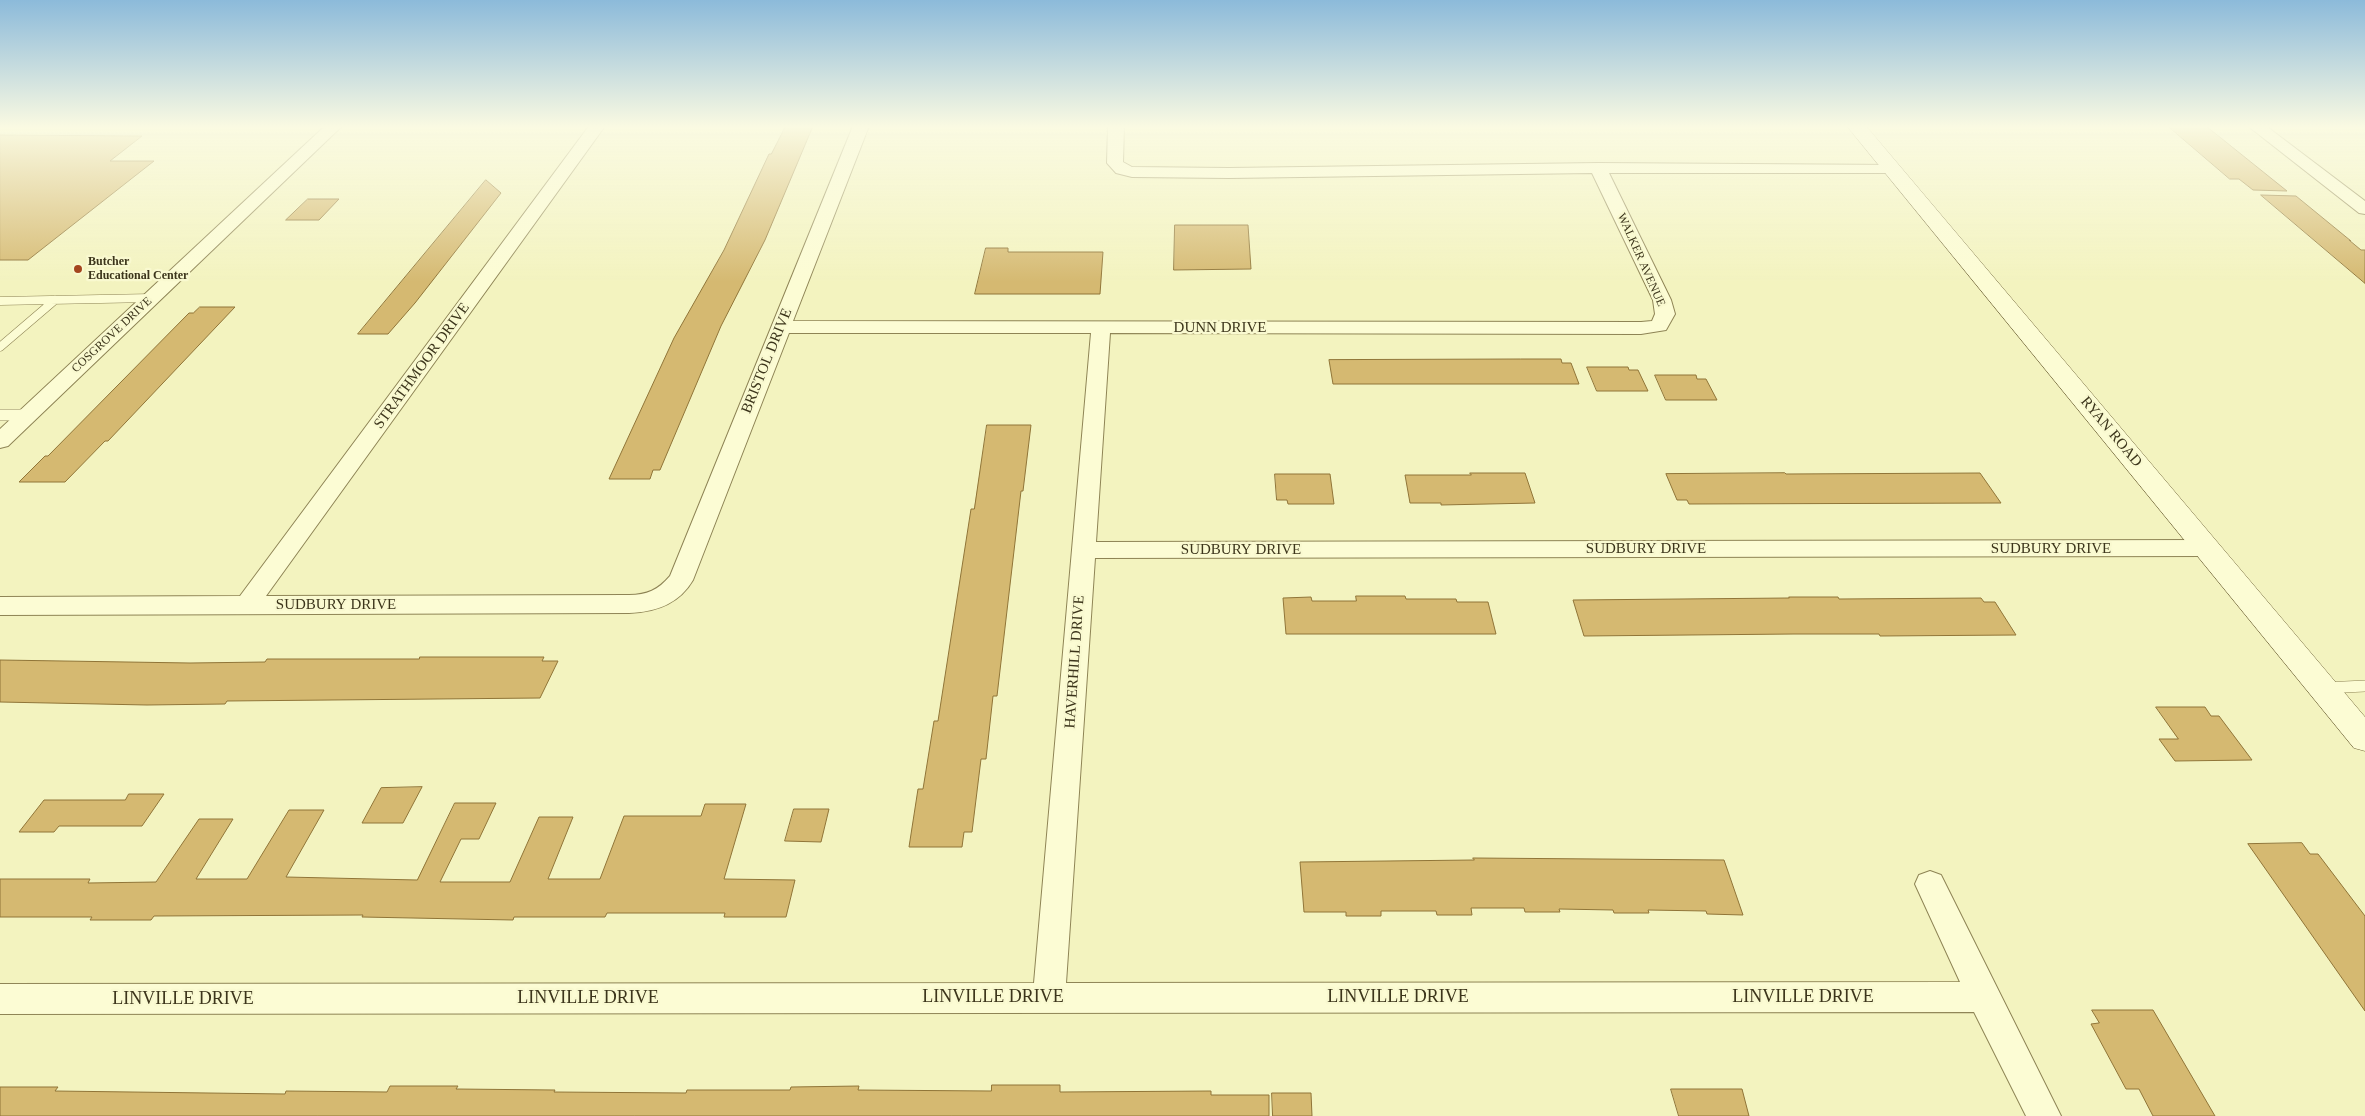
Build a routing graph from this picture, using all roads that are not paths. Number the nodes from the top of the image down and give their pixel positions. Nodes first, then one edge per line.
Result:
1 (279, 178) edge
2 (559, 178) edge
3 (840, 178) edge
4 (1603, 178) edge
5 (1899, 178) edge
6 (2324, 178) edge
7 (2365, 209) edge
8 (151, 298) junction
9 (55, 300) junction
10 (0, 301) edge
11 (1659, 326) joint
12 (781, 327) junction
13 (1101, 328) junction
14 (0, 347) edge
15 (0, 415) edge
16 (27, 415) junction
17 (0, 441) edge
18 (2208, 548) junction
19 (1084, 550) junction
20 (670, 594) joint
21 (0, 606) edge
22 (246, 606) junction
23 (2365, 686) edge
24 (2322, 688) junction
25 (2365, 739) edge
26 (1930, 884) dead end
27 (1049, 997) junction
28 (1986, 997) junction
29 (0, 999) edge
30 (2044, 1116) edge

1 - 8 street, COSGROVE DRIVE
2 - 22 street, STRATHMOOR DRIVE
3 - 12 street, BRISTOL DRIVE
4 - 11 street, WALKER AVENUE
5 - 18 main road, RYAN ROAD
6 - 7 street
8 - 9 lane
8 - 16 street, COSGROVE DRIVE
9 - 10 lane
9 - 14 lane
11 - 13 street, DUNN DRIVE
12 - 13 street, DUNN DRIVE
12 - 20 street, BRISTOL DRIVE
13 - 19 street, HAVERHILL DRIVE
15 - 16 lane
16 - 17 street, COSGROVE DRIVE
18 - 19 street, SUDBURY DRIVE
18 - 24 main road, RYAN ROAD
19 - 27 street, HAVERHILL DRIVE
20 - 22 street, SUDBURY DRIVE
21 - 22 street, SUDBURY DRIVE
23 - 24 lane
24 - 25 main road, RYAN ROAD
26 - 28 street
27 - 28 street, LINVILLE DRIVE
27 - 29 street, LINVILLE DRIVE
28 - 30 street

